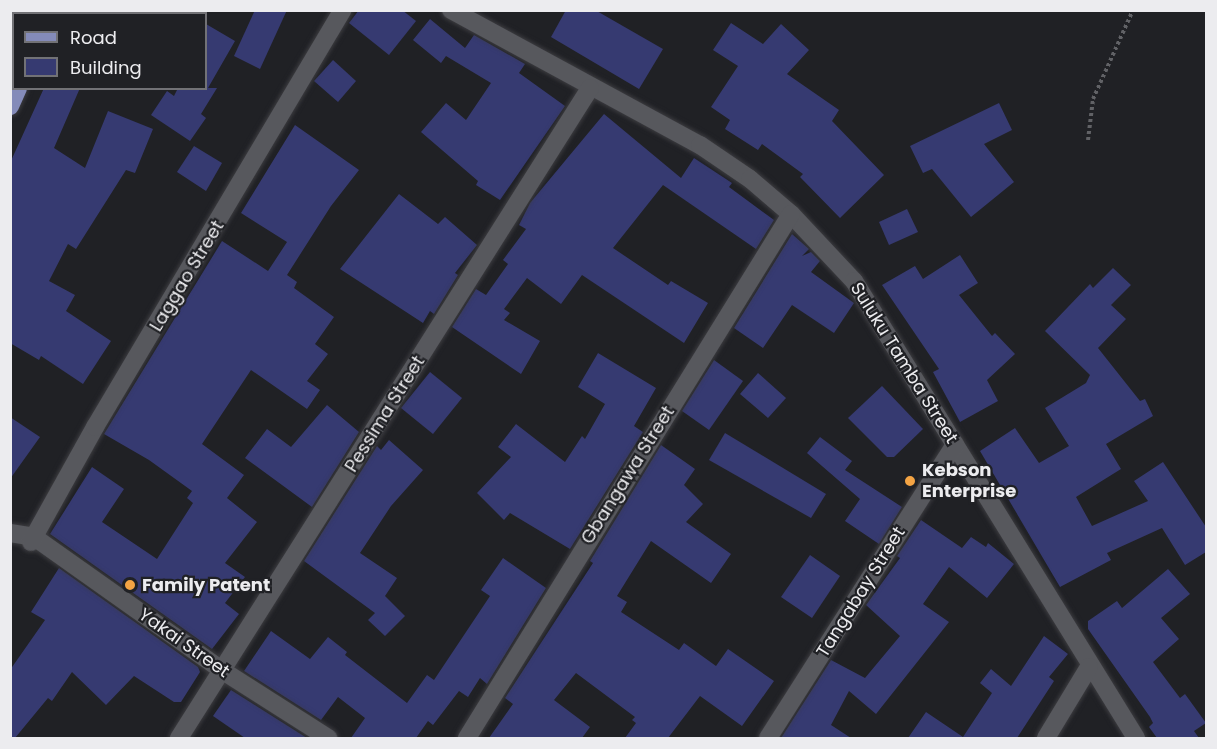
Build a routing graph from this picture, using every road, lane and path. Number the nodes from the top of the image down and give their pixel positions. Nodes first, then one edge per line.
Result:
1 (343, 10) edge
2 (451, 10) edge
3 (1133, 10) edge
4 (590, 88) junction
5 (17, 90) edge
6 (10, 106) edge
7 (1088, 140) dead end
8 (791, 214) junction
9 (955, 445) junction
10 (10, 533) edge
11 (33, 539) junction
12 (1089, 667) junction
13 (223, 671) junction
14 (179, 738) edge
15 (328, 738) edge
16 (468, 738) edge
17 (768, 738) edge
18 (1046, 738) edge
19 (1136, 738) edge

1 - 11 street, Laggao Street
2 - 4 street, Suluku Tamba Street
3 - 7 path
4 - 8 street, Suluku Tamba Street
4 - 13 street, Pessima Street
5 - 6 main road
8 - 9 street, Suluku Tamba Street
8 - 16 street, Gbangawa Street
9 - 12 street, Suluku Tamba Street
9 - 17 street, Tangabay Street
10 - 11 street, Yakai Street
11 - 13 street, Yakai Street
12 - 18 street
12 - 19 street, Suluku Tamba Street
13 - 14 street, Pessima Street
13 - 15 street, Yakai Street

